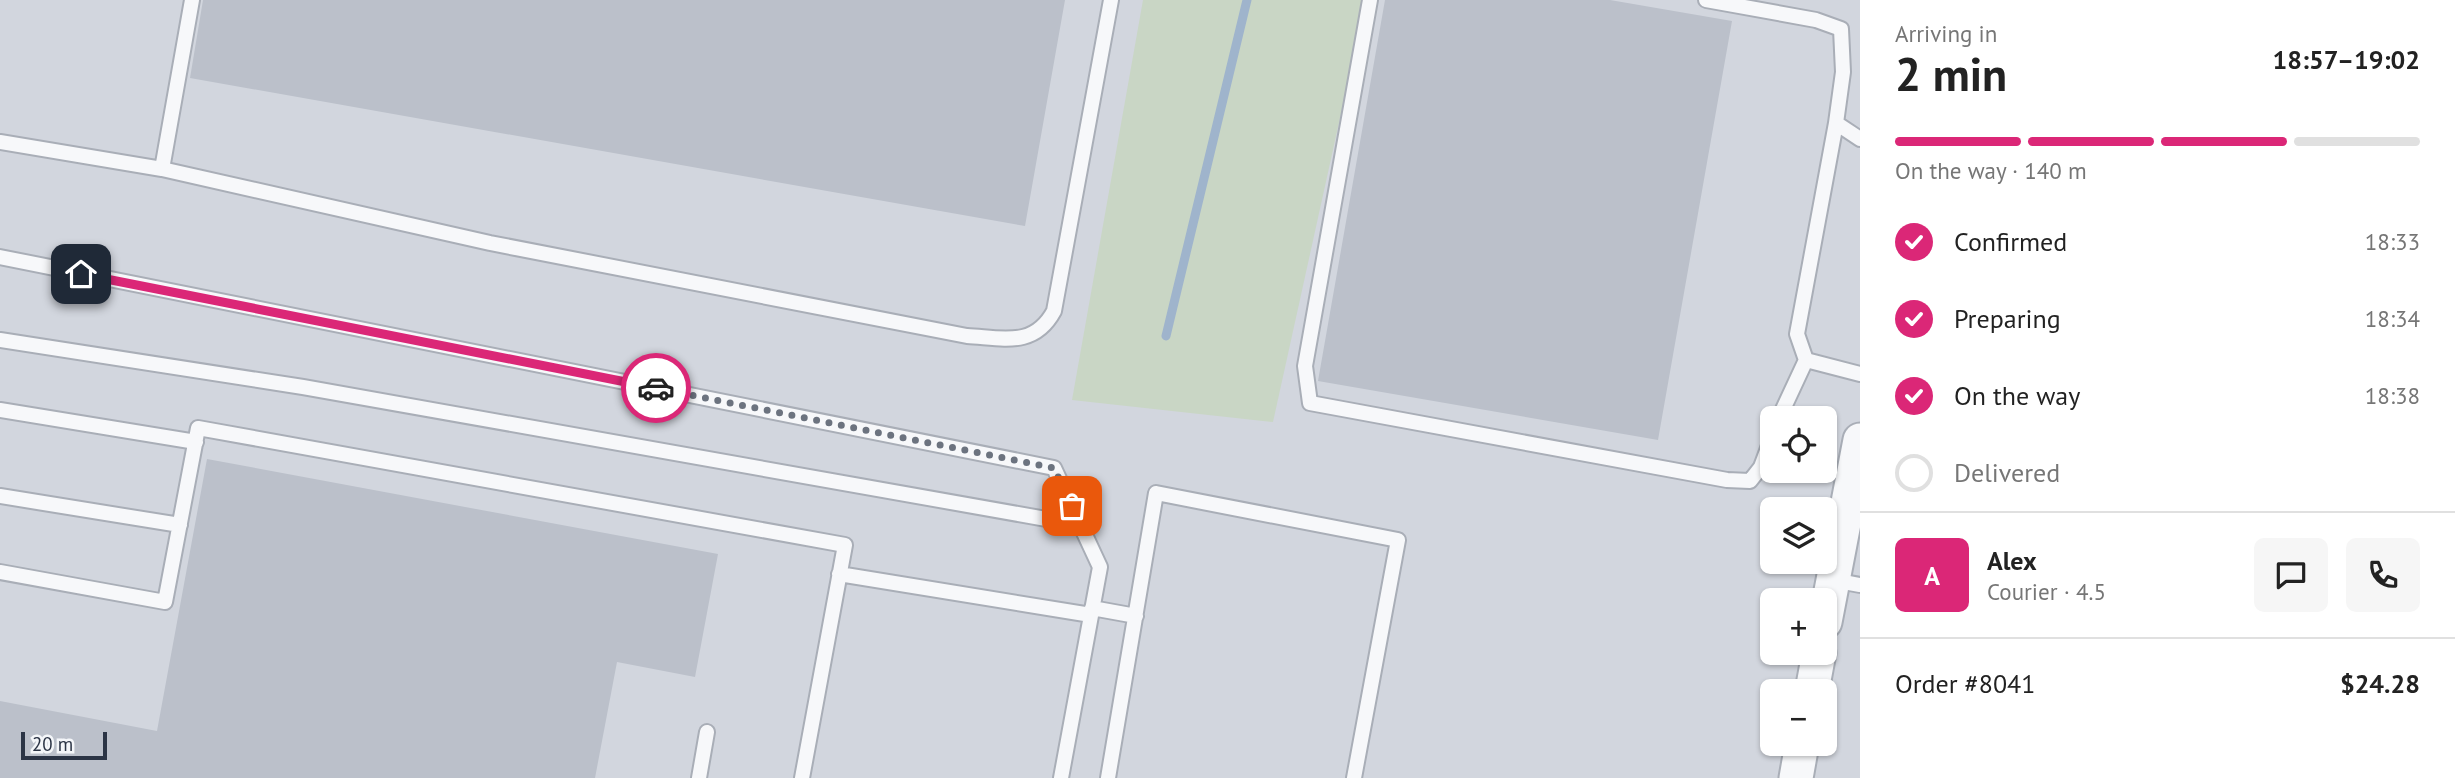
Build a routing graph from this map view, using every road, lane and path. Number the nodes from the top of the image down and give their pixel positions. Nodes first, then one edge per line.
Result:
1 (192, 0) edge
2 (1111, 0) edge
3 (1370, 0) edge
4 (1706, 0) edge
5 (1836, 123) junction
6 (1860, 139) edge
7 (0, 142) edge
8 (162, 169) junction
9 (0, 257) edge
10 (0, 340) edge
11 (1806, 360) junction
12 (1860, 374) edge
13 (1785, 406) edge
14 (0, 410) edge
15 (1860, 440) edge
16 (196, 442) junction
17 (1760, 468) edge
18 (0, 496) edge
19 (180, 525) junction
20 (1080, 525) junction
21 (0, 572) edge
22 (839, 574) junction
23 (1847, 582) edge
24 (1837, 600) edge
25 (1092, 611) junction
26 (1136, 616) junction
27 (707, 732) dead end
28 (1800, 756) edge
29 (699, 778) edge
30 (802, 778) edge
31 (1061, 778) edge
32 (1108, 778) edge
33 (1354, 778) edge
34 (1796, 778) edge

1 - 8 lane
2 - 8 lane
3 - 17 lane
4 - 5 lane
5 - 6 lane
5 - 11 lane
7 - 8 lane
9 - 20 lane
10 - 20 lane
11 - 12 lane
11 - 13 lane
14 - 16 lane
15 - 23 street
16 - 19 lane
16 - 22 lane
18 - 19 lane
19 - 21 lane
20 - 25 lane
22 - 25 lane
22 - 30 lane
23 - 24 street
25 - 26 lane
25 - 31 lane
26 - 32 lane
26 - 33 lane
27 - 29 lane
28 - 34 street

